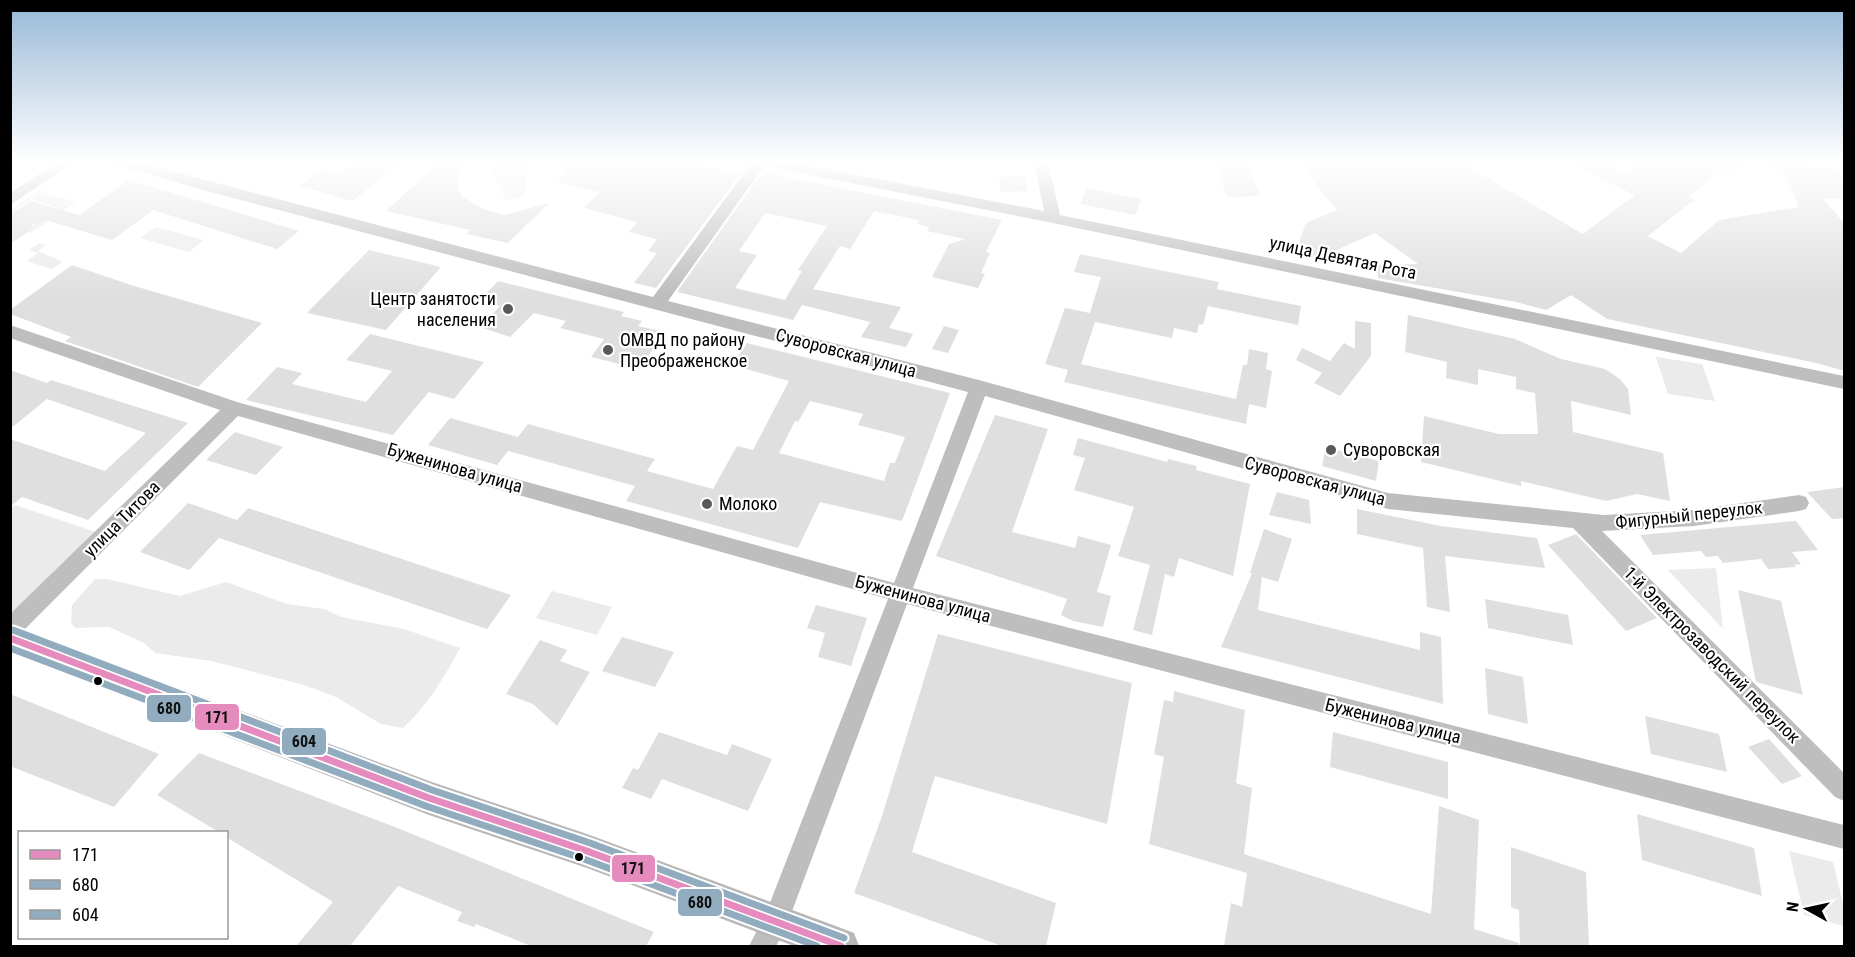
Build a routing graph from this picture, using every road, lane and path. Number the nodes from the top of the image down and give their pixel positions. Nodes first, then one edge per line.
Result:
1 (302, 206) edge
2 (729, 206) edge
3 (990, 206) edge
4 (1050, 206) edge
5 (1053, 218) junction
6 (658, 303) junction
7 (10, 331) edge
8 (1845, 382) edge
9 (979, 387) junction
10 (234, 408) junction
11 (1799, 503) dead end
12 (1579, 521) junction
13 (902, 594) junction
14 (10, 629) edge
15 (10, 638) edge
16 (1845, 789) edge
17 (1845, 837) edge
18 (769, 934) edge
19 (841, 946) edge

1 - 6 street, Суворовская улица
2 - 6 street
3 - 5 street, улица Девятая Рота
4 - 5 street
5 - 8 street, улица Девятая Рота
6 - 9 street, Суворовская улица
7 - 10 street, Буженинова улица
9 - 12 street, Суворовская улица
9 - 13 street
10 - 13 street, Буженинова улица
10 - 14 street, улица Титова
11 - 12 street, Фигурный переулок
12 - 16 street, 1-й Электрозаводский переулок
13 - 17 street, Буженинова улица
13 - 18 street
15 - 18 street
18 - 19 street

